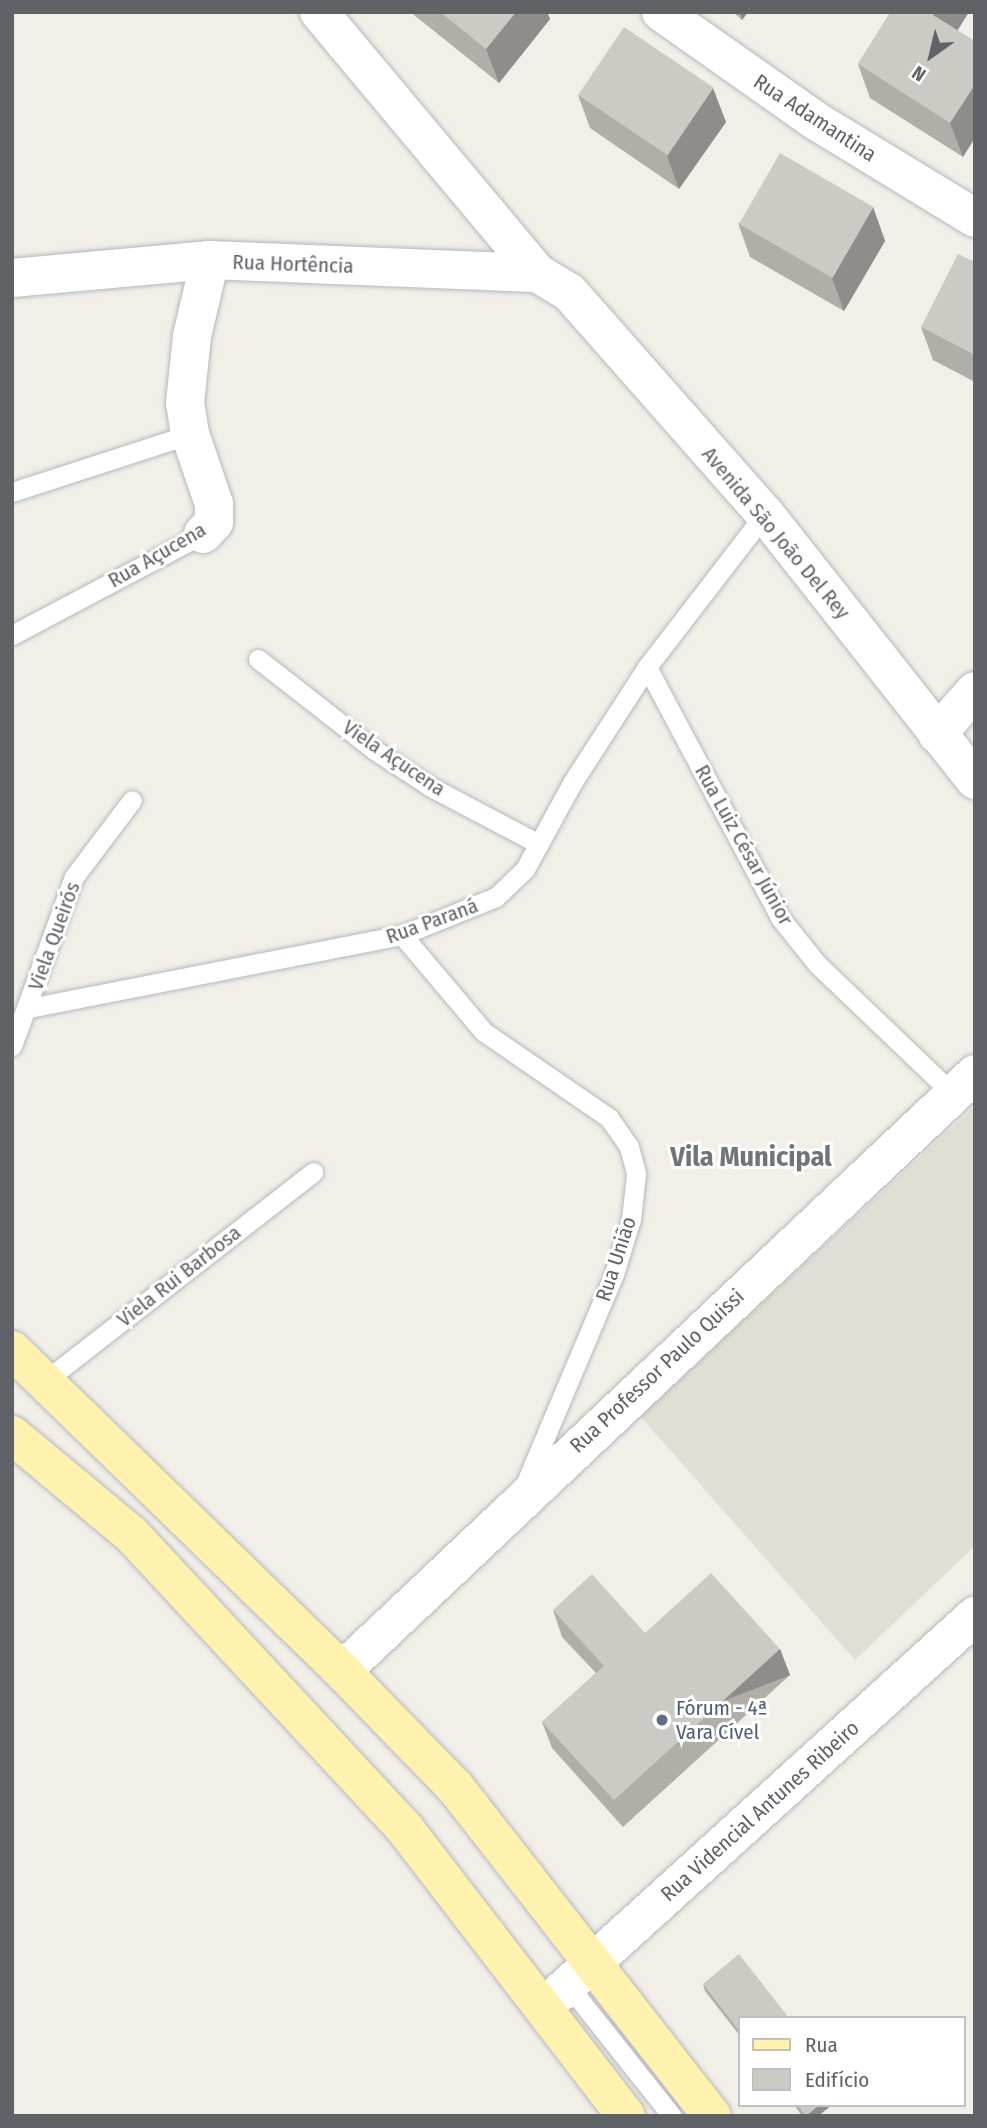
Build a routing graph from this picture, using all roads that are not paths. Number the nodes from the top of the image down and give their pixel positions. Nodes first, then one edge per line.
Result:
1 (318, 12) edge
2 (661, 12) edge
3 (975, 218) edge
4 (210, 260) junction
5 (12, 278) edge
6 (553, 283) junction
7 (190, 434) junction
8 (12, 492) edge
9 (765, 514) junction
10 (203, 534) joint
11 (12, 635) edge
12 (258, 659) dead end
13 (647, 667) junction
14 (975, 691) edge
15 (937, 734) junction
16 (975, 780) edge
17 (132, 800) dead end
18 (539, 845) junction
19 (402, 935) junction
20 (29, 1008) junction
21 (12, 1046) edge
22 (964, 1084) edge
23 (313, 1172) dead end
24 (12, 1350) edge
25 (45, 1381) junction
26 (12, 1435) edge
27 (518, 1502) junction
28 (975, 1616) edge
29 (342, 1671) junction
30 (569, 1984) junction
31 (626, 2116) edge
32 (672, 2116) edge
33 (712, 2116) edge

1 - 6 street, Avenida São João Del Rey
2 - 3 street, Rua Adamantina
4 - 5 street, Rua Hortência
4 - 6 street, Rua Hortência
4 - 7 street, Rua Açucena
6 - 9 street, Avenida São João Del Rey
7 - 8 lane
7 - 10 street, Rua Açucena
9 - 13 lane, Rua Paraná
9 - 15 street, Avenida São João Del Rey
10 - 11 lane, Rua Açucena
12 - 18 lane, Viela Açucena
13 - 18 lane, Rua Paraná
13 - 22 lane, Rua Luiz César Júnior
14 - 15 street
15 - 16 street, Avenida São João Del Rey
17 - 20 lane, Viela Queirós
18 - 19 lane, Rua Paraná
19 - 20 lane, Rua Paraná
19 - 27 lane, Rua União
20 - 21 lane
22 - 27 street, Rua Professor Paulo Quissi
23 - 25 lane, Viela Rui Barbosa
24 - 25 main road
25 - 29 main road
26 - 30 main road
27 - 29 street, Rua Professor Paulo Quissi
28 - 30 street, Rua Videncial Antunes Ribeiro
29 - 30 main road
30 - 31 main road
30 - 32 lane
30 - 33 main road

